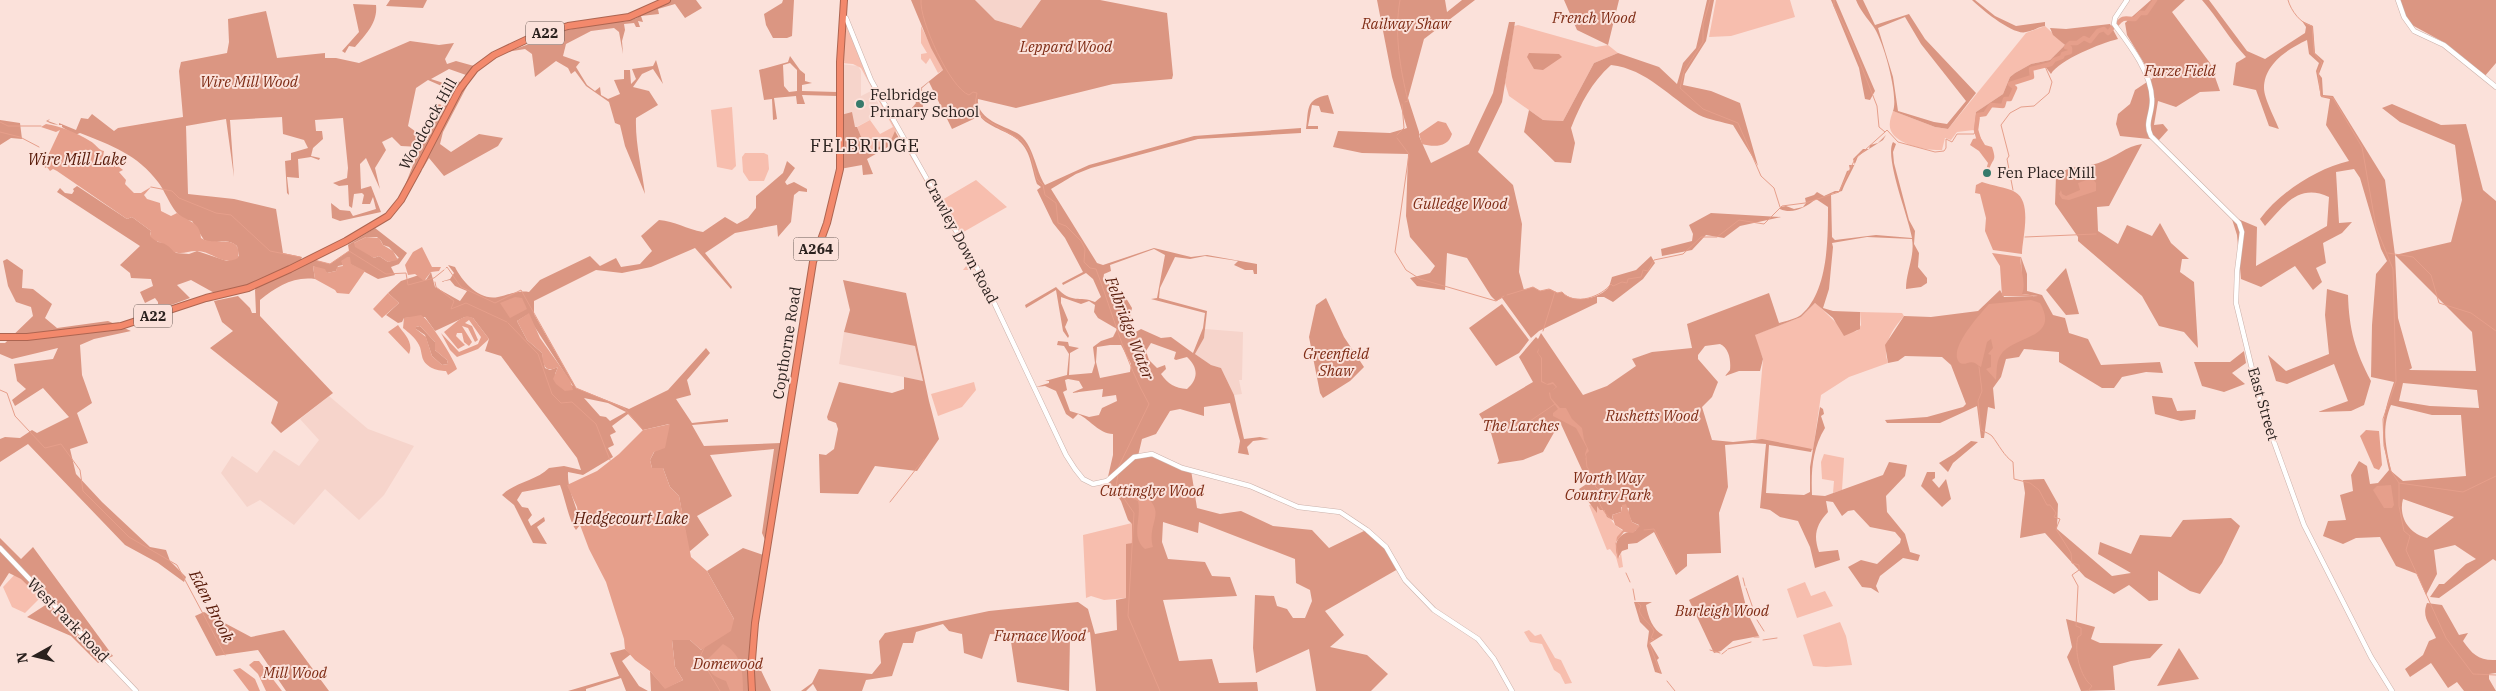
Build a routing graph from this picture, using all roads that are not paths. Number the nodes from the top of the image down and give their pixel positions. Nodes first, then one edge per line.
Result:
1 (667, 0) edge
2 (844, 0) edge
3 (2127, 0) edge
4 (2398, 0) edge
5 (843, 16) junction
6 (2496, 87) edge
7 (0, 336) edge
8 (0, 548) edge
9 (136, 691) edge
10 (752, 691) edge
11 (1512, 691) edge
12 (2392, 691) edge

1 - 7 highway, Woodcock Hill / A22
2 - 5 highway, Copthorne Road / A264
3 - 12 street, East Street
4 - 6 street
5 - 10 highway, Copthorne Road / A264
5 - 11 street, Crawley Down Road
8 - 9 street, West Park Road

